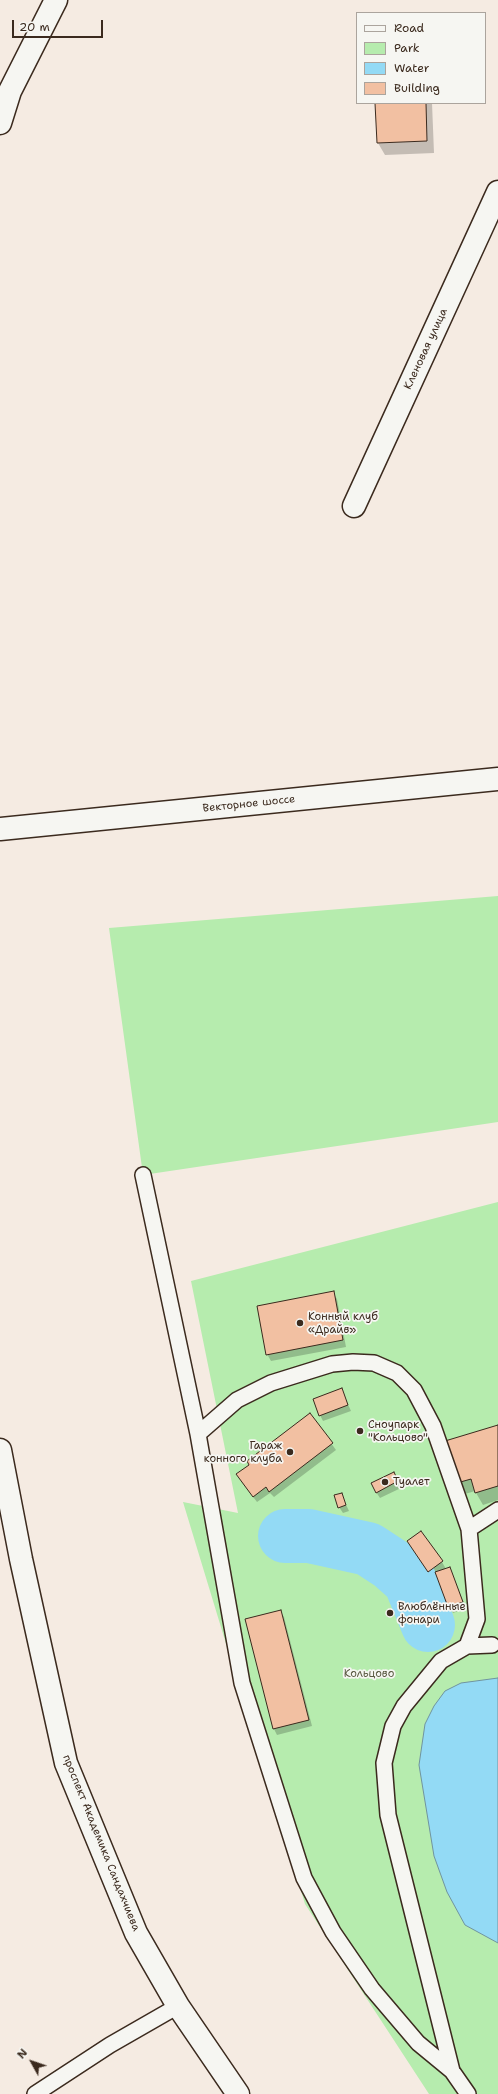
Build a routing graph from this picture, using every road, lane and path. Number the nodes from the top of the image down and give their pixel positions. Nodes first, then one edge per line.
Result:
1 (56, 0) edge
2 (0, 123) edge
3 (498, 192) edge
4 (354, 506) dead end
5 (498, 779) edge
6 (0, 829) edge
7 (143, 1175) dead end
8 (198, 1434) junction
9 (0, 1450) edge
10 (498, 1510) edge
11 (469, 1528) junction
12 (492, 1645) dead end
13 (467, 1646) junction
14 (178, 2006) junction
15 (452, 2071) junction
16 (35, 2094) edge
17 (238, 2094) edge
18 (468, 2094) edge

1 - 2 main road
3 - 4 main road, Кленовая улица
5 - 6 main road, Векторное шоссе
7 - 8 lane
8 - 11 lane
8 - 15 lane
9 - 14 main road, проспект Академика Сандахчиева
10 - 11 lane
11 - 13 lane
12 - 13 lane
13 - 15 lane
14 - 16 lane
14 - 17 main road, проспект Академика Сандахчиева
15 - 18 lane

